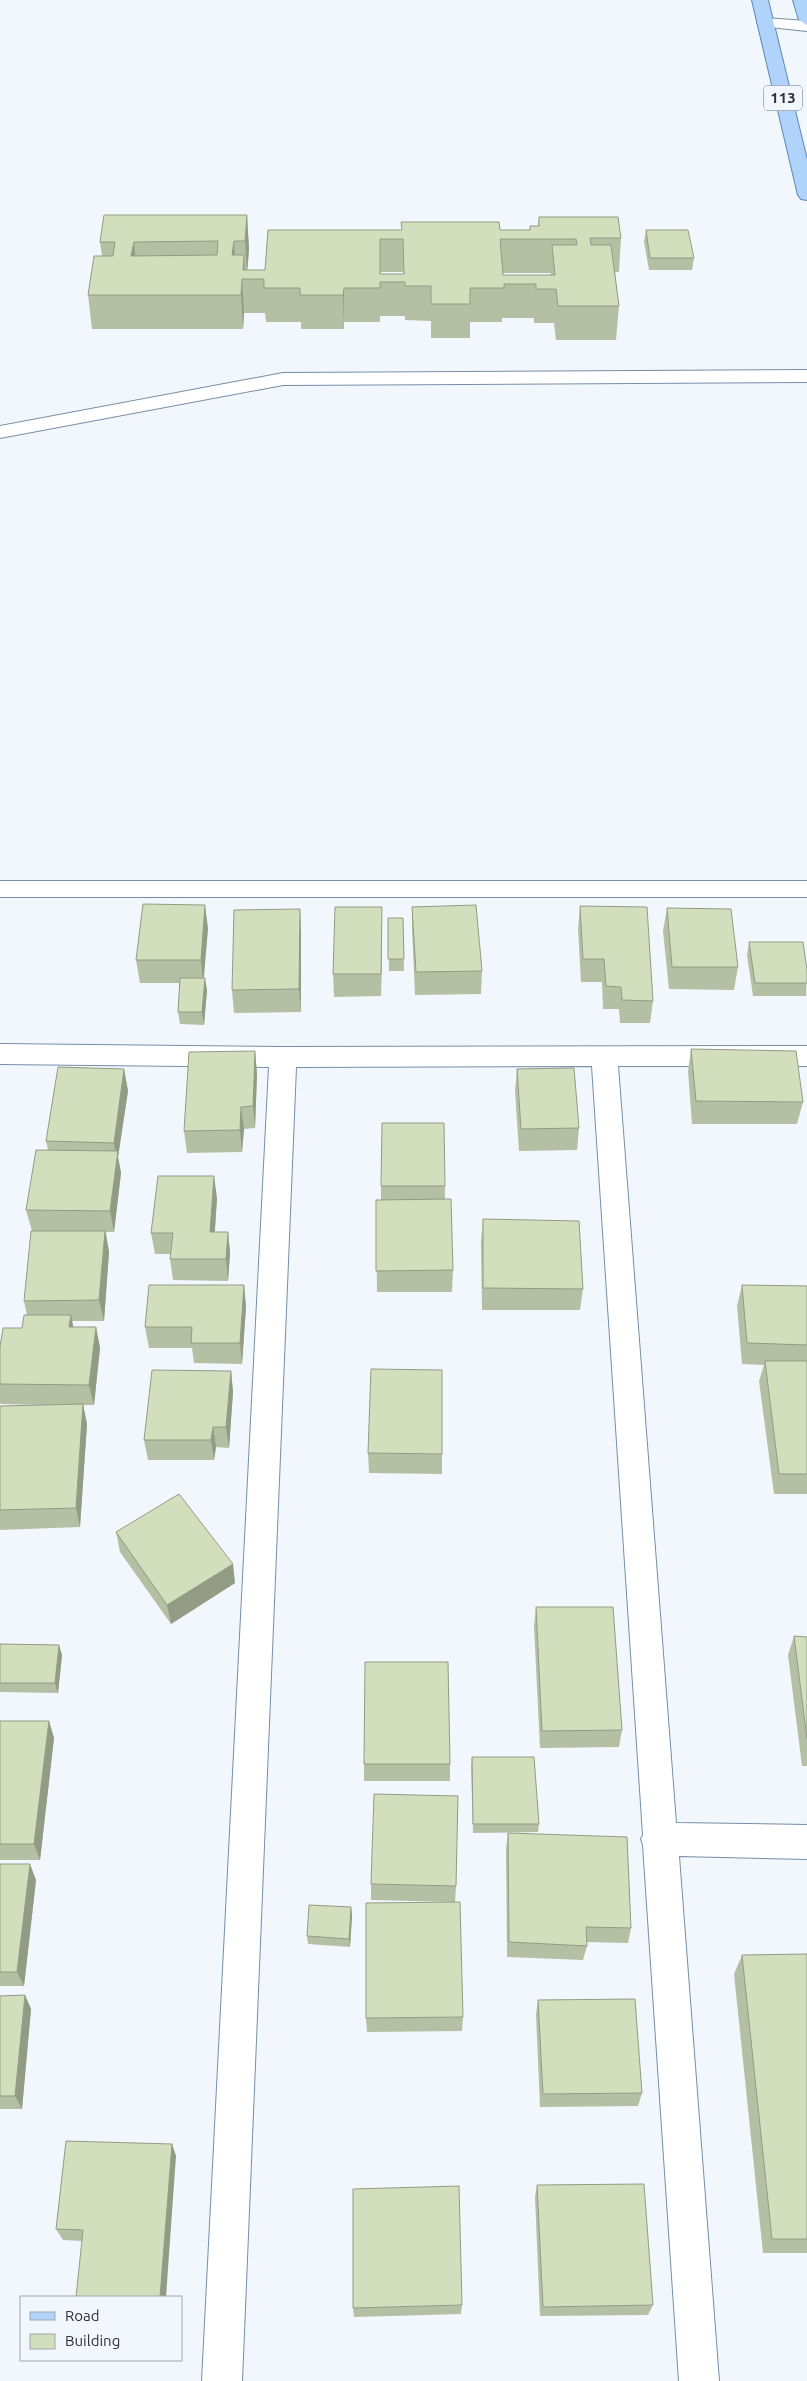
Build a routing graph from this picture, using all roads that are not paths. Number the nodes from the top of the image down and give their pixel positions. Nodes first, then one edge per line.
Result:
1 (760, 0) edge
2 (801, 0) edge
3 (807, 20) edge
4 (766, 23) junction
5 (807, 26) edge
6 (807, 195) edge
7 (807, 376) edge
8 (0, 432) edge
9 (0, 889) edge
10 (807, 889) edge
11 (0, 1054) edge
12 (807, 1056) edge
13 (283, 1057) junction
14 (604, 1057) junction
15 (658, 1839) junction
16 (807, 1842) edge
17 (222, 2381) edge
18 (698, 2381) edge

1 - 4 main road, 113
2 - 3 main road
4 - 5 street
4 - 6 main road, 113
7 - 8 street
9 - 10 street
11 - 13 street
12 - 14 street
13 - 14 street
13 - 17 street
14 - 15 street
15 - 16 street
15 - 18 street

